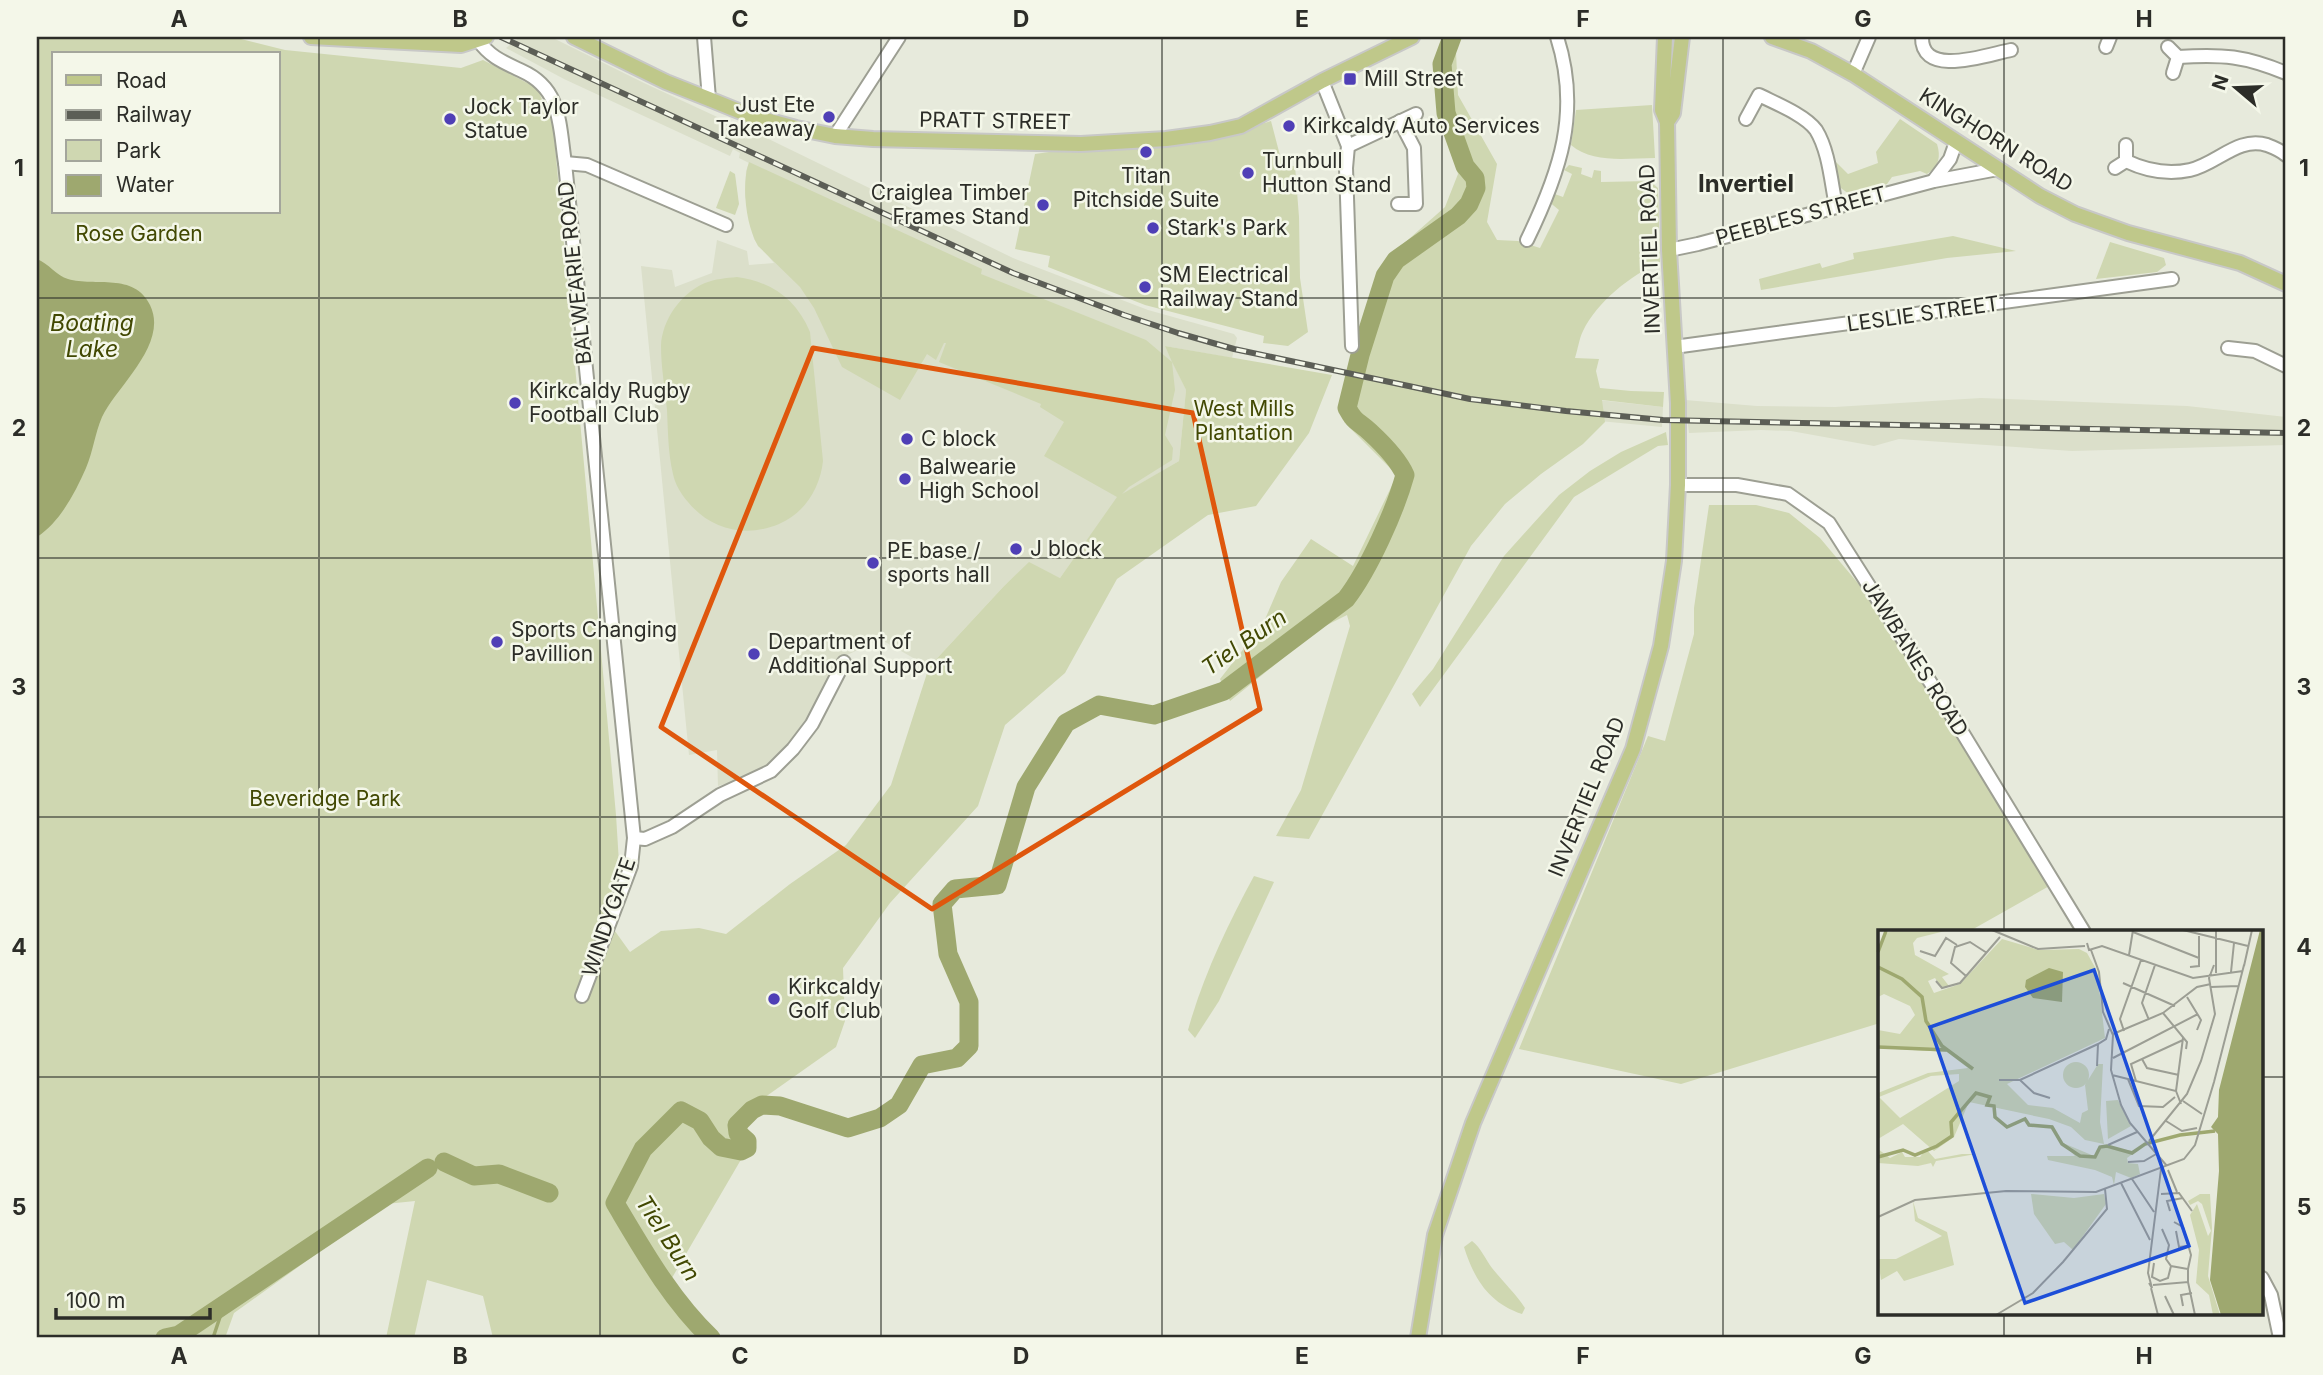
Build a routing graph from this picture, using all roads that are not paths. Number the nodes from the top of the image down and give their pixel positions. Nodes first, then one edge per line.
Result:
1 (311, 37) edge
2 (574, 37) edge
3 (704, 37) edge
4 (899, 37) edge
5 (1412, 37) edge
6 (1557, 37) edge
7 (1665, 37) edge
8 (1682, 37) edge
9 (1772, 37) edge
10 (1868, 37) edge
11 (1922, 37) edge
12 (482, 38) edge
13 (2168, 47) dead end
14 (2011, 50) dead end
15 (2178, 57) junction
16 (2173, 73) dead end
17 (2286, 73) edge
18 (1853, 74) junction
19 (1322, 81) junction
20 (709, 99) junction
21 (1416, 114) dead end
22 (1746, 120) dead end
23 (1400, 121) junction
24 (1667, 122) junction
25 (835, 136) junction
26 (1956, 142) junction
27 (2126, 145) dead end
28 (1349, 146) junction
29 (2286, 155) edge
30 (565, 163) junction
31 (1998, 169) junction
32 (1934, 181) junction
33 (1398, 205) dead end
34 (1836, 206) junction
35 (726, 225) dead end
36 (1527, 240) dead end
37 (1669, 250) junction
38 (2172, 279) dead end
39 (2286, 284) edge
40 (1352, 345) dead end
41 (1674, 347) junction
42 (2228, 348) dead end
43 (2286, 366) edge
44 (1678, 485) junction
45 (844, 662) dead end
46 (634, 838) junction
47 (2083, 930) edge
48 (582, 996) dead end
49 (2264, 1283) edge
50 (1418, 1338) edge
51 (2280, 1338) edge

1 - 12 main road
2 - 20 main road, PRATT STREET
3 - 20 street
4 - 25 street
5 - 19 main road, PRATT STREET
6 - 36 street
7 - 24 main road, INVERTIEL ROAD
8 - 24 main road, INVERTIEL ROAD
9 - 18 main road, KINGHORN ROAD
10 - 18 street
11 - 14 street
12 - 30 street, BALWEARIE ROAD
13 - 15 street
15 - 16 street
15 - 17 street
18 - 26 main road, KINGHORN ROAD
19 - 25 main road, PRATT STREET
19 - 28 street
20 - 25 main road, PRATT STREET
21 - 23 street
22 - 34 street
23 - 28 street
23 - 33 street
24 - 37 main road, INVERTIEL ROAD
26 - 31 main road, KINGHORN ROAD
26 - 32 street
27 - 29 street
28 - 40 street
30 - 35 street
30 - 46 street, BALWEARIE ROAD
31 - 32 street, PEEBLES STREET
31 - 39 main road, KINGHORN ROAD
32 - 34 street, PEEBLES STREET
34 - 37 street, PEEBLES STREET
37 - 41 main road, INVERTIEL ROAD
38 - 41 street, LESLIE STREET
41 - 44 main road, INVERTIEL ROAD
42 - 43 street
44 - 47 street, JAWBANES ROAD
44 - 50 main road, INVERTIEL ROAD
45 - 46 street
46 - 48 street, WINDYGATE
49 - 51 street

